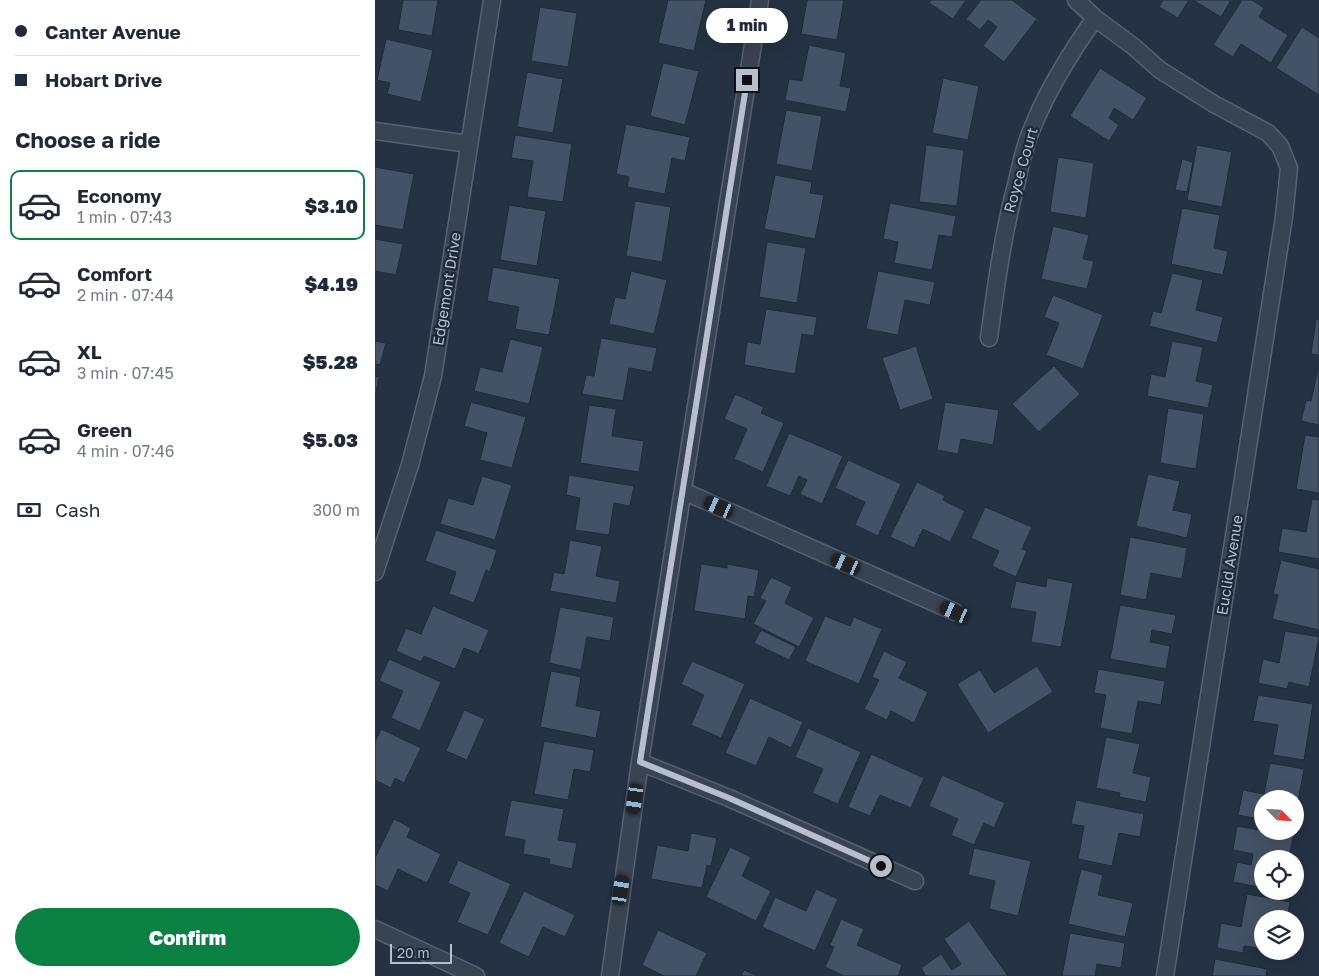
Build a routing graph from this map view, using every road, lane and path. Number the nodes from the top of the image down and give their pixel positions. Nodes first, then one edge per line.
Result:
1 (492, 0) edge
2 (759, 0) edge
3 (1076, 0) edge
4 (1095, 18) junction
5 (375, 131) edge
6 (469, 144) junction
7 (989, 338) dead end
8 (683, 491) junction
9 (375, 572) edge
10 (955, 612) dead end
11 (640, 762) junction
12 (915, 881) dead end
13 (375, 929) edge
14 (476, 976) edge
15 (610, 976) edge
16 (1165, 976) edge

1 - 6 street, Edgemont Drive
2 - 8 street
3 - 4 street
4 - 7 street, Royce Court
4 - 16 street, Euclid Avenue
5 - 6 street
6 - 9 street, Edgemont Drive
8 - 10 street
8 - 11 street
11 - 12 street
11 - 15 street
13 - 14 street

